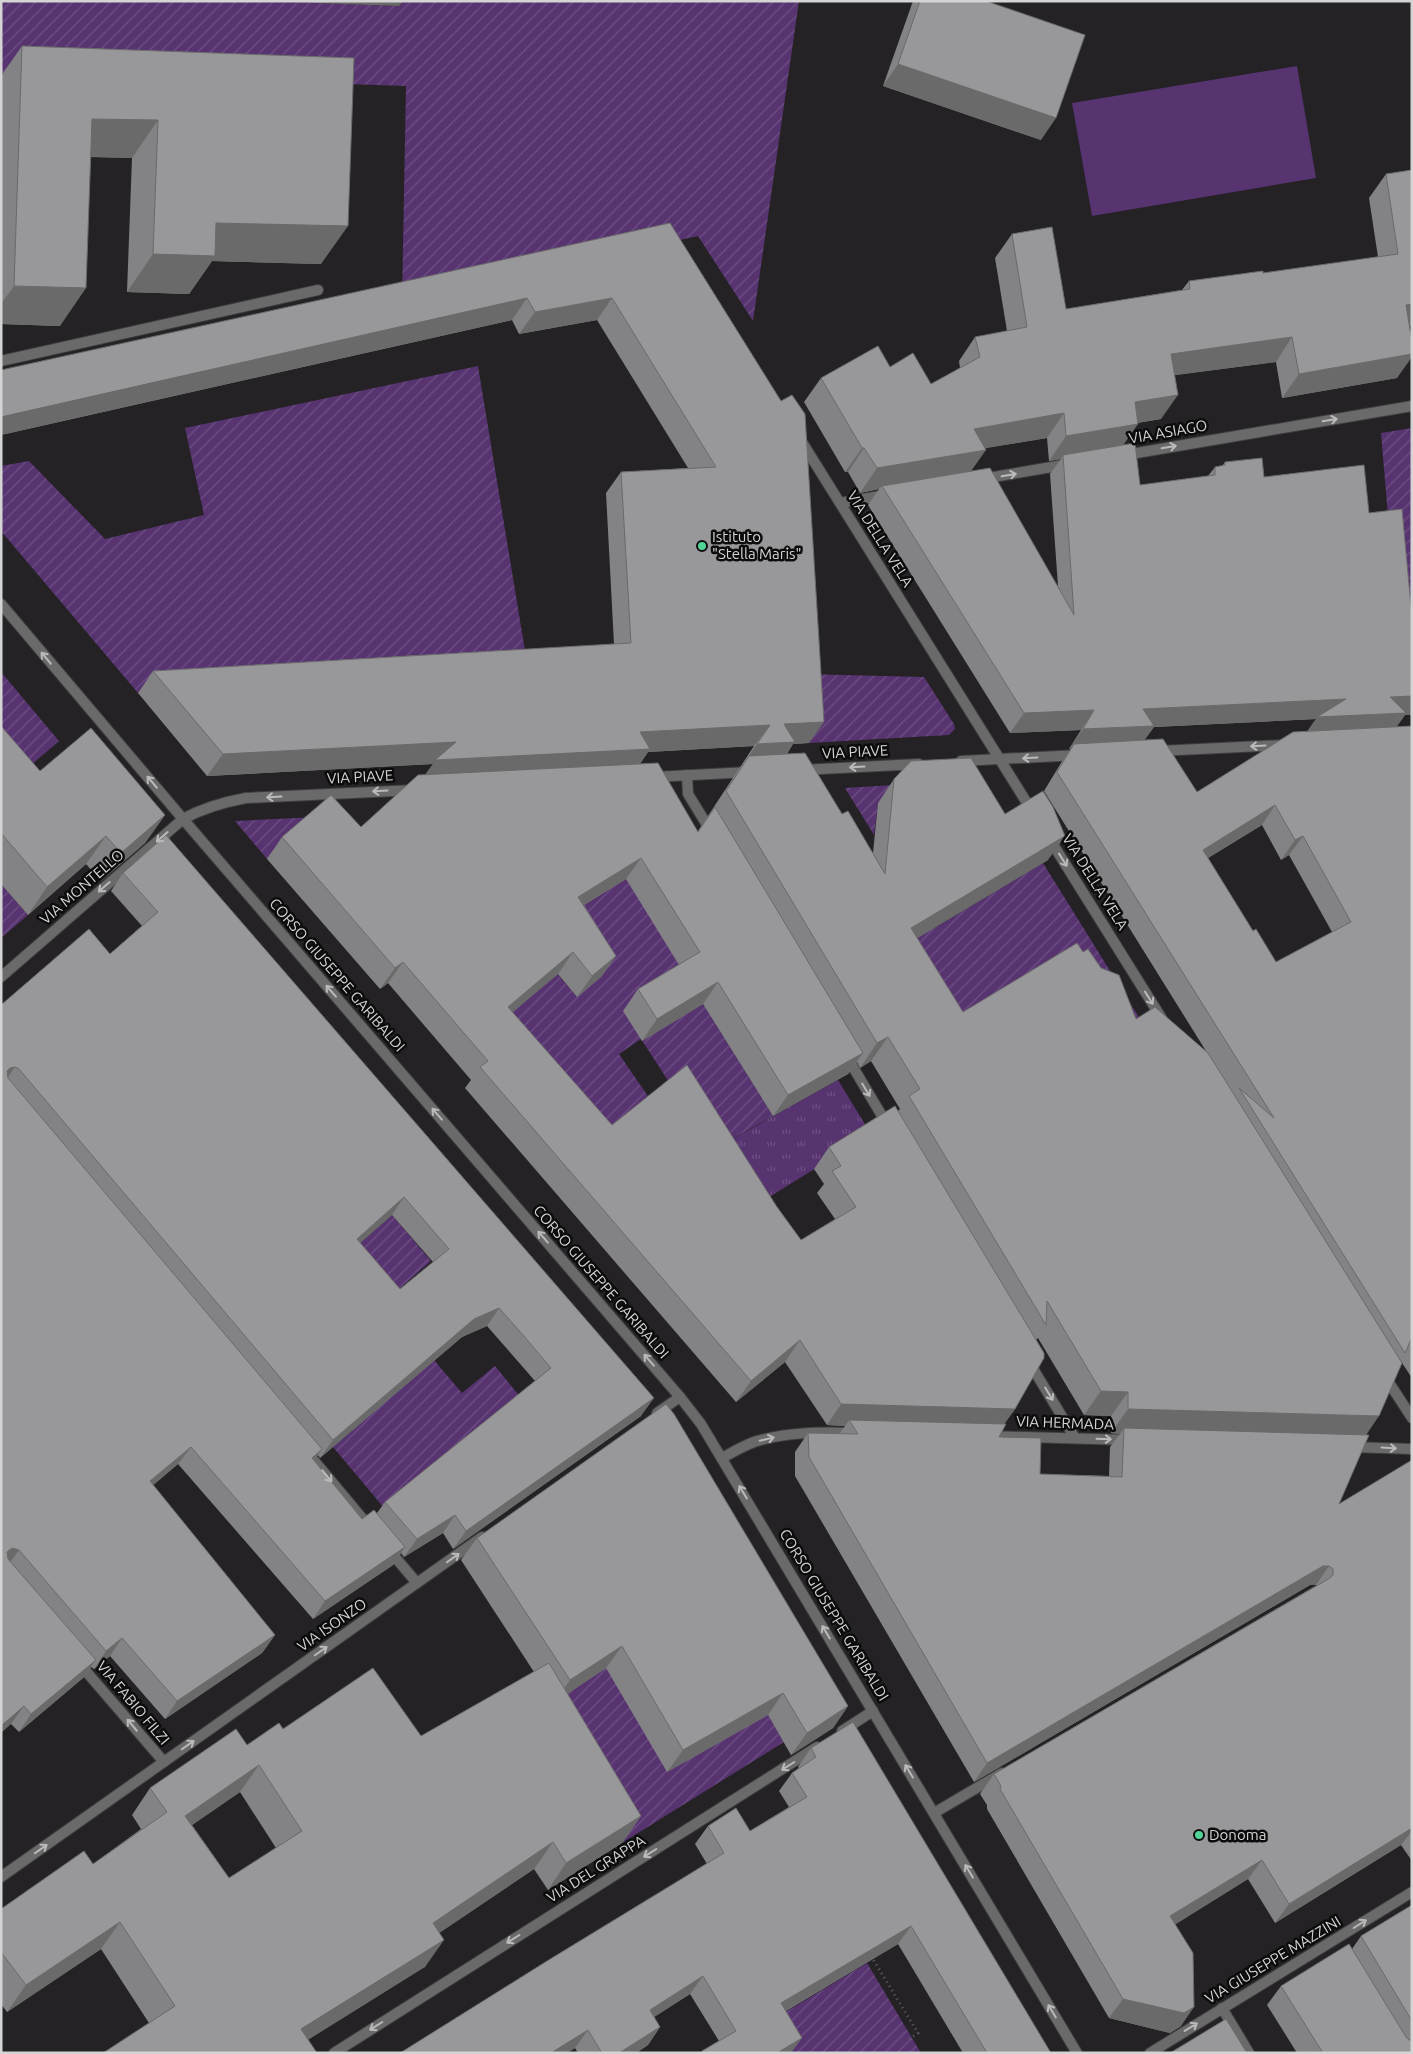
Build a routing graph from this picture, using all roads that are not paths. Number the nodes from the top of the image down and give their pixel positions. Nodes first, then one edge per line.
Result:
1 (318, 290) dead end
2 (1, 361) edge
3 (1412, 406) edge
4 (793, 428) edge
5 (1116, 456) edge
6 (1077, 463) edge
7 (968, 482) edge
8 (900, 493) edge
9 (840, 503) junction
10 (1, 604) edge
11 (1295, 744) edge
12 (1149, 752) edge
13 (1090, 755) edge
14 (1000, 760) junction
15 (950, 762) edge
16 (932, 763) edge
17 (786, 770) edge
18 (756, 772) edge
19 (687, 775) junction
20 (647, 777) edge
21 (430, 789) edge
22 (183, 819) junction
23 (719, 845) edge
24 (1, 977) edge
25 (1169, 1030) edge
26 (842, 1049) edge
27 (893, 1134) edge
28 (1026, 1356) edge
29 (1380, 1368) edge
30 (680, 1397) junction
31 (650, 1418) edge
32 (1412, 1418) edge
33 (858, 1433) edge
34 (976, 1436) edge
35 (1075, 1438) junction
36 (296, 1440) edge
37 (1144, 1440) edge
38 (1338, 1446) edge
39 (1412, 1449) edge
40 (722, 1458) junction
41 (493, 1530) edge
42 (417, 1583) junction
43 (70, 1653) edge
44 (873, 1711) junction
45 (164, 1762) junction
46 (1015, 1766) edge
47 (934, 1813) junction
48 (1, 1877) edge
49 (1412, 1892) edge
50 (1222, 2008) junction
51 (334, 2053) edge
52 (1077, 2053) edge
53 (1150, 2053) edge
54 (1249, 2053) edge

1 - 2 street
5 -> 3 street, VIA ASIAGO
4 - 9 street, VIA DELLA VELA
7 -> 6 street
8 - 9 street
9 - 14 street, VIA DELLA VELA
22 -> 10 street, CORSO GIUSEPPE GARIBALDI
11 -> 12 street
13 -> 14 street
14 - 15 street
14 -> 25 street, VIA DELLA VELA
16 -> 17 street, VIA PIAVE
18 - 19 street
19 - 20 street
19 - 23 street
21 -> 22 street, VIA PIAVE
22 -> 24 street, VIA MONTELLO
30 -> 22 street, CORSO GIUSEPPE GARIBALDI
26 -> 27 street
28 -> 35 street
29 - 32 street
30 - 31 street
30 - 40 street, CORSO GIUSEPPE GARIBALDI
40 -> 33 street
34 - 35 street, VIA HERMADA
35 -> 37 street, VIA HERMADA
36 -> 42 street
38 -> 39 street
44 -> 40 street, CORSO GIUSEPPE GARIBALDI
42 -> 41 street, VIA ISONZO
45 -> 42 street, VIA ISONZO
45 -> 43 street, VIA FABIO FILZI
47 -> 44 street, CORSO GIUSEPPE GARIBALDI
44 -> 51 street, VIA DEL GRAPPA
48 -> 45 street, VIA ISONZO
46 - 47 street
52 -> 47 street, CORSO GIUSEPPE GARIBALDI
50 -> 49 street, VIA GIUSEPPE MAZZINI
53 -> 50 street, VIA GIUSEPPE MAZZINI
50 - 54 street

